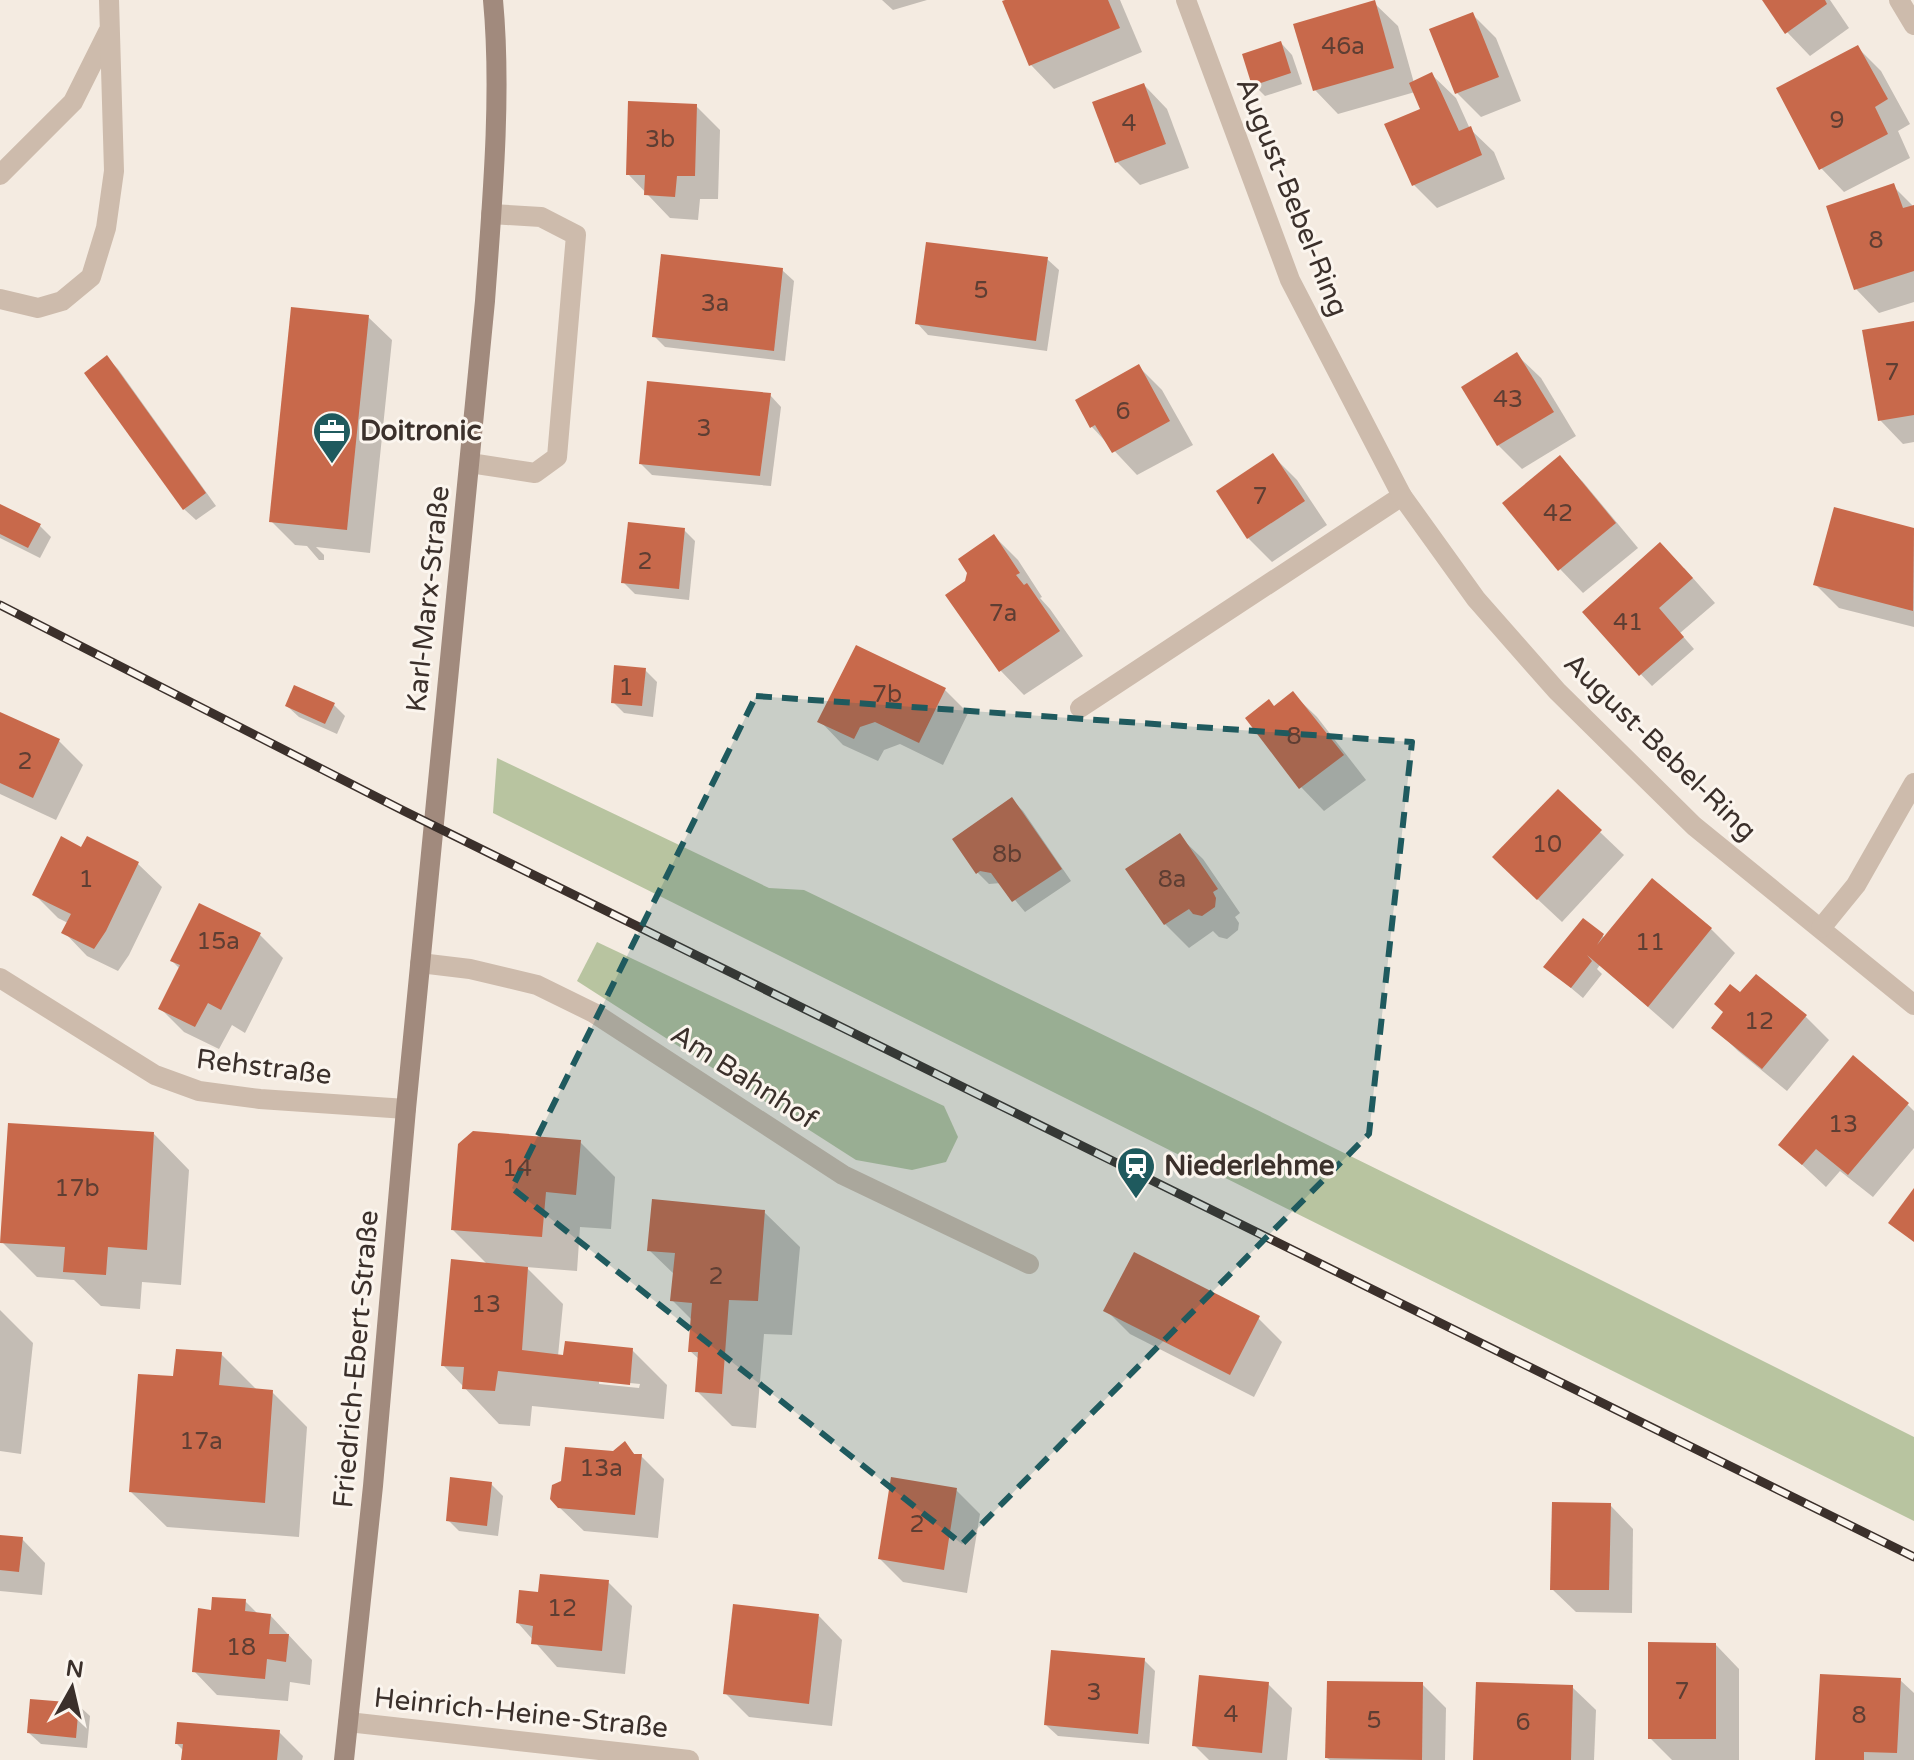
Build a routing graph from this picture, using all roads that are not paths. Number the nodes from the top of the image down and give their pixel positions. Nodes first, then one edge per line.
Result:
1 (109, 0) edge
2 (493, 0) edge
3 (1186, 0) edge
4 (1899, 0) edge
5 (1914, 25) edge
6 (109, 28) junction
7 (0, 175) edge
8 (491, 214) junction
9 (0, 299) edge
10 (470, 463) junction
11 (1402, 496) junction
12 (1080, 708) dead end
13 (1914, 783) edge
14 (1821, 928) junction
15 (420, 963) junction
16 (0, 978) edge
17 (1914, 1005) edge
18 (406, 1109) junction
19 (1029, 1264) dead end
20 (348, 1722) junction
21 (344, 1760) edge
22 (689, 1760) edge

1 - 6 street
2 - 8 street, Karl-Marx-Straße
3 - 11 street, August-Bebel-Ring
4 - 5 street
6 - 7 street
6 - 9 street
8 - 10 street, Karl-Marx-Straße
8 - 10 street
10 - 15 street, Karl-Marx-Straße
11 - 12 street
11 - 14 street, August-Bebel-Ring
13 - 14 street
14 - 17 street, August-Bebel-Ring
15 - 18 street, Friedrich-Ebert-Straße
15 - 19 street, Am Bahnhof
16 - 18 street, Rehstraße
18 - 20 street, Friedrich-Ebert-Straße
20 - 21 street, Friedrich-Ebert-Straße
20 - 22 street, Heinrich-Heine-Straße

